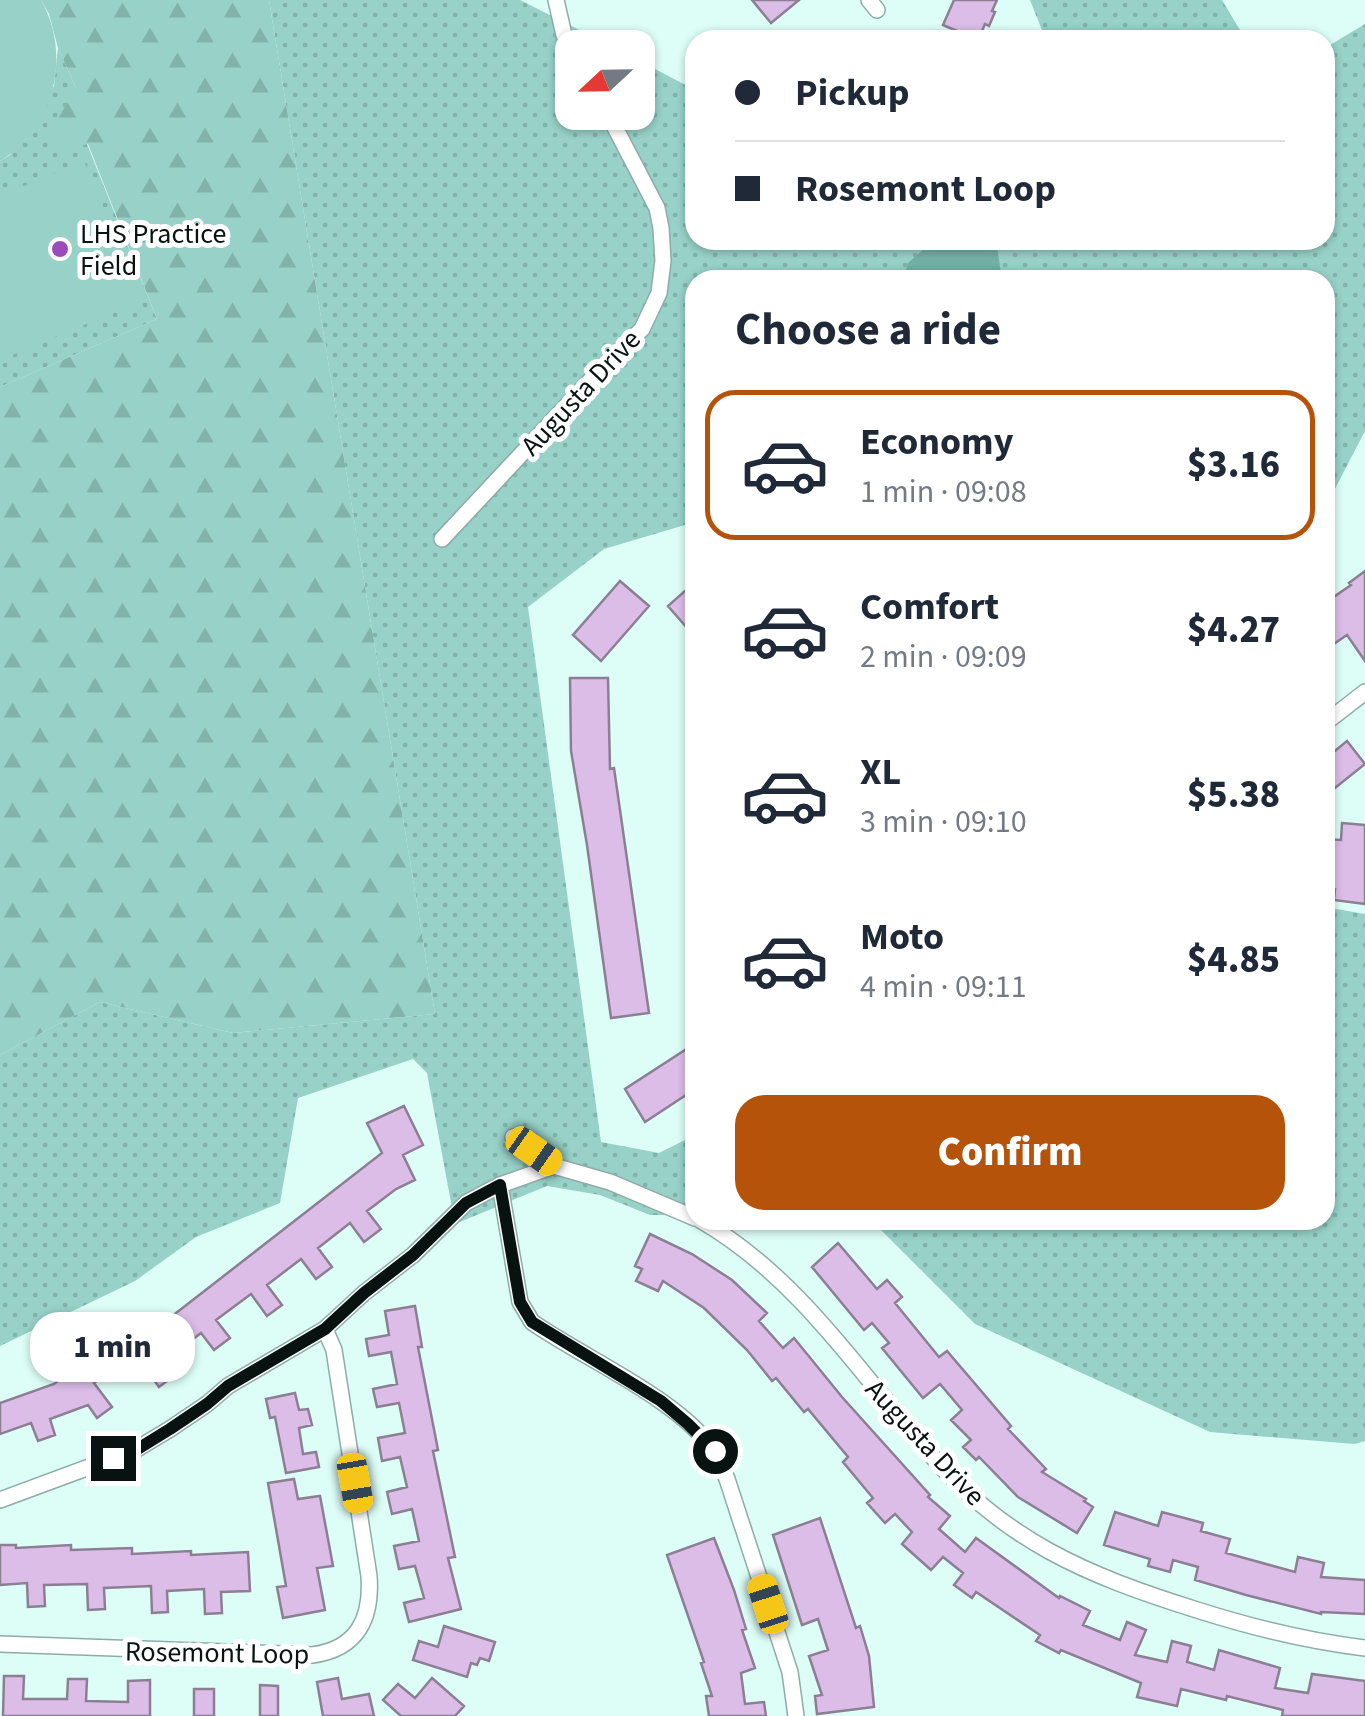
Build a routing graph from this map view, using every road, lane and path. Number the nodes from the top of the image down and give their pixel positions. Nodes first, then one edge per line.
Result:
1 (556, 0) edge
2 (563, 30) edge
3 (616, 130) edge
4 (442, 539) dead end
5 (1365, 692) edge
6 (1335, 715) edge
7 (513, 1137) dead end
8 (554, 1166) junction
9 (500, 1185) junction
10 (685, 1214) edge
11 (714, 1230) edge
12 (325, 1329) junction
13 (0, 1500) edge
14 (0, 1644) edge
15 (1365, 1648) edge
16 (796, 1716) edge

1 - 2 street
3 - 4 street, Augusta Drive
5 - 6 street
7 - 8 street, Augusta Drive
8 - 9 street
8 - 10 street, Augusta Drive
9 - 12 street
9 - 16 street
11 - 15 street, Augusta Drive
12 - 13 street
12 - 14 street, Rosemont Loop

